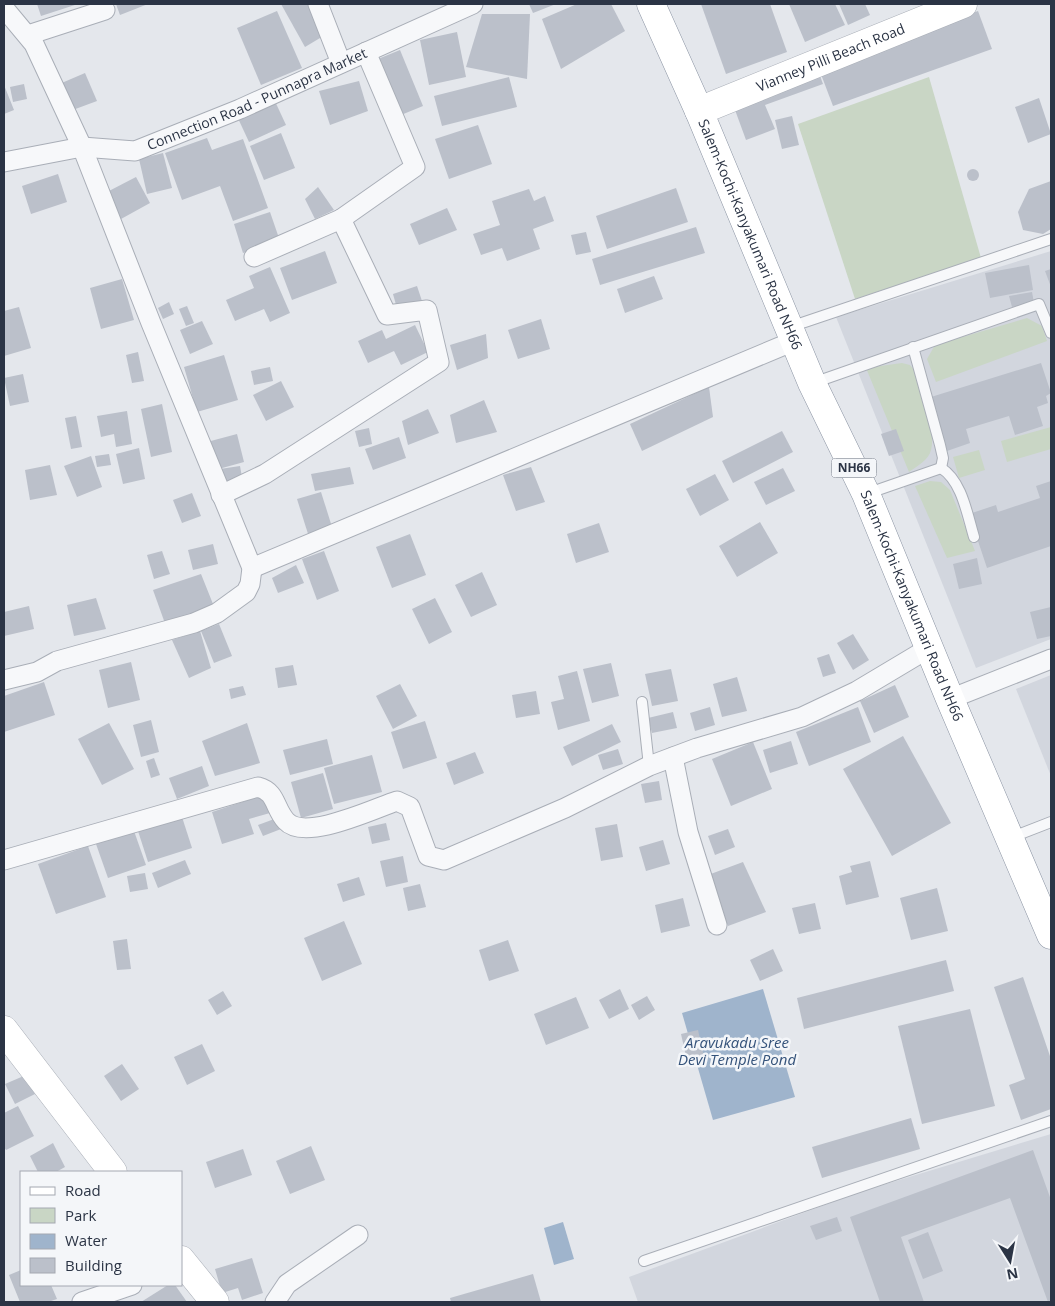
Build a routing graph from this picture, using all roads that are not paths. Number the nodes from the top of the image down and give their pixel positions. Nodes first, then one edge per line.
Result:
1 (318, 4) edge
2 (473, 4) edge
3 (651, 4) edge
4 (962, 4) edge
5 (4, 8) edge
6 (105, 10) dead end
7 (28, 35) junction
8 (366, 52) junction
9 (341, 63) junction
10 (699, 111) junction
11 (82, 147) junction
12 (4, 162) edge
13 (341, 219) junction
14 (1051, 239) edge
15 (254, 257) dead end
16 (1051, 333) edge
17 (792, 334) junction
18 (913, 347) junction
19 (812, 383) junction
20 (941, 468) junction
21 (221, 494) junction
22 (866, 494) junction
23 (974, 537) dead end
24 (252, 568) junction
25 (929, 648) junction
26 (1051, 659) edge
27 (4, 680) edge
28 (950, 699) junction
29 (642, 702) dead end
30 (673, 757) junction
31 (650, 766) junction
32 (1051, 822) edge
33 (1009, 838) junction
34 (4, 860) edge
35 (717, 925) dead end
36 (1051, 935) edge
37 (4, 1030) edge
38 (1051, 1121) edge
39 (112, 1171) edge
40 (358, 1235) dead end
41 (182, 1261) edge
42 (644, 1262) dead end
43 (129, 1286) edge
44 (82, 1302) edge
45 (215, 1302) edge
46 (275, 1302) edge

1 - 9 street
2 - 8 street, Connection Road - Punnapra Market
3 - 10 main road, Salem-Kochi-Kanyakumari Road NH66 / NH66
4 - 10 main road, Vianney Pilli Beach Road
5 - 7 street
6 - 7 street
7 - 11 street
8 - 9 street, Connection Road - Punnapra Market
8 - 13 street
9 - 11 street, Connection Road - Punnapra Market
10 - 17 main road, Salem-Kochi-Kanyakumari Road NH66 / NH66
11 - 12 street, Connection Road - Punnapra Market
11 - 21 street
13 - 15 street
13 - 21 street
14 - 17 lane
16 - 18 lane
17 - 19 main road, Salem-Kochi-Kanyakumari Road NH66 / NH66
17 - 24 street
18 - 19 lane
18 - 20 lane
19 - 22 main road, Salem-Kochi-Kanyakumari Road NH66 / NH66
20 - 22 lane
20 - 23 lane
21 - 24 street
22 - 25 main road, Salem-Kochi-Kanyakumari Road NH66 / NH66
24 - 27 street
25 - 28 main road, Salem-Kochi-Kanyakumari Road NH66 / NH66
25 - 30 street
26 - 28 street
28 - 33 main road, Salem-Kochi-Kanyakumari Road NH66 / NH66
29 - 31 lane
30 - 31 street
30 - 35 street
31 - 34 street
32 - 33 lane
33 - 36 main road, Salem-Kochi-Kanyakumari Road NH66 / NH66
37 - 39 main road
38 - 42 lane
40 - 46 street
41 - 45 main road
43 - 44 street

